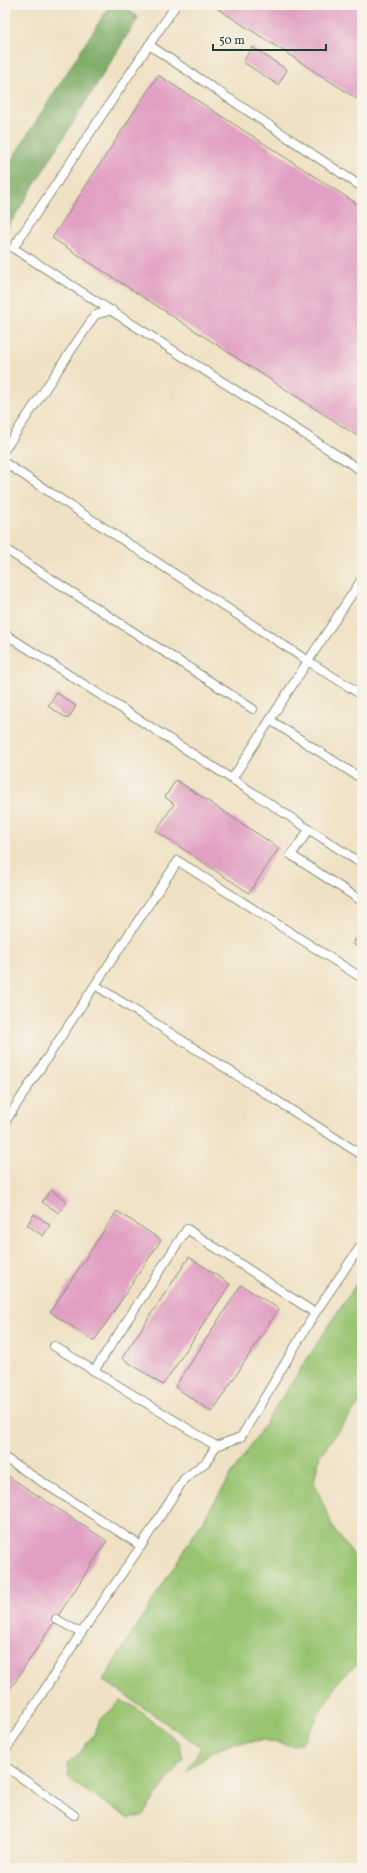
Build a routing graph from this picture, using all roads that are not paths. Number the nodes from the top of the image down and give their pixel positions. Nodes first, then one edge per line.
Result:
1 (176, 5) edge
2 (150, 45) junction
3 (362, 187) edge
4 (112, 310) junction
5 (5, 449) edge
6 (5, 463) edge
7 (362, 471) edge
8 (5, 549) edge
9 (362, 579) edge
10 (5, 634) edge
11 (308, 661) junction
12 (362, 695) edge
13 (254, 709) dead end
14 (270, 720) junction
15 (232, 779) junction
16 (362, 779) edge
17 (309, 830) junction
18 (362, 864) edge
19 (362, 901) edge
20 (362, 978) edge
21 (95, 985) junction
22 (5, 1122) edge
23 (362, 1156) edge
24 (362, 1244) edge
25 (315, 1313) junction
26 (54, 1346) dead end
27 (94, 1371) junction
28 (216, 1446) junction
29 (5, 1458) edge
30 (141, 1546) junction
31 (56, 1619) dead end
32 (81, 1633) junction
33 (5, 1751) edge
34 (5, 1766) edge
35 (74, 1815) dead end

1 - 2 lane
2 - 3 lane
2 - 4 lane
4 - 5 lane
4 - 7 lane
6 - 11 lane
8 - 13 lane
9 - 11 lane
10 - 15 lane
11 - 12 lane
11 - 14 lane
14 - 15 lane
14 - 16 lane
15 - 17 lane
17 - 18 lane
17 - 19 lane
20 - 21 lane
21 - 22 lane
21 - 23 lane
24 - 25 lane
25 - 27 lane
25 - 28 lane
26 - 27 lane
27 - 28 lane
28 - 30 lane
29 - 30 lane
30 - 32 lane
31 - 32 lane
32 - 33 lane
34 - 35 lane

